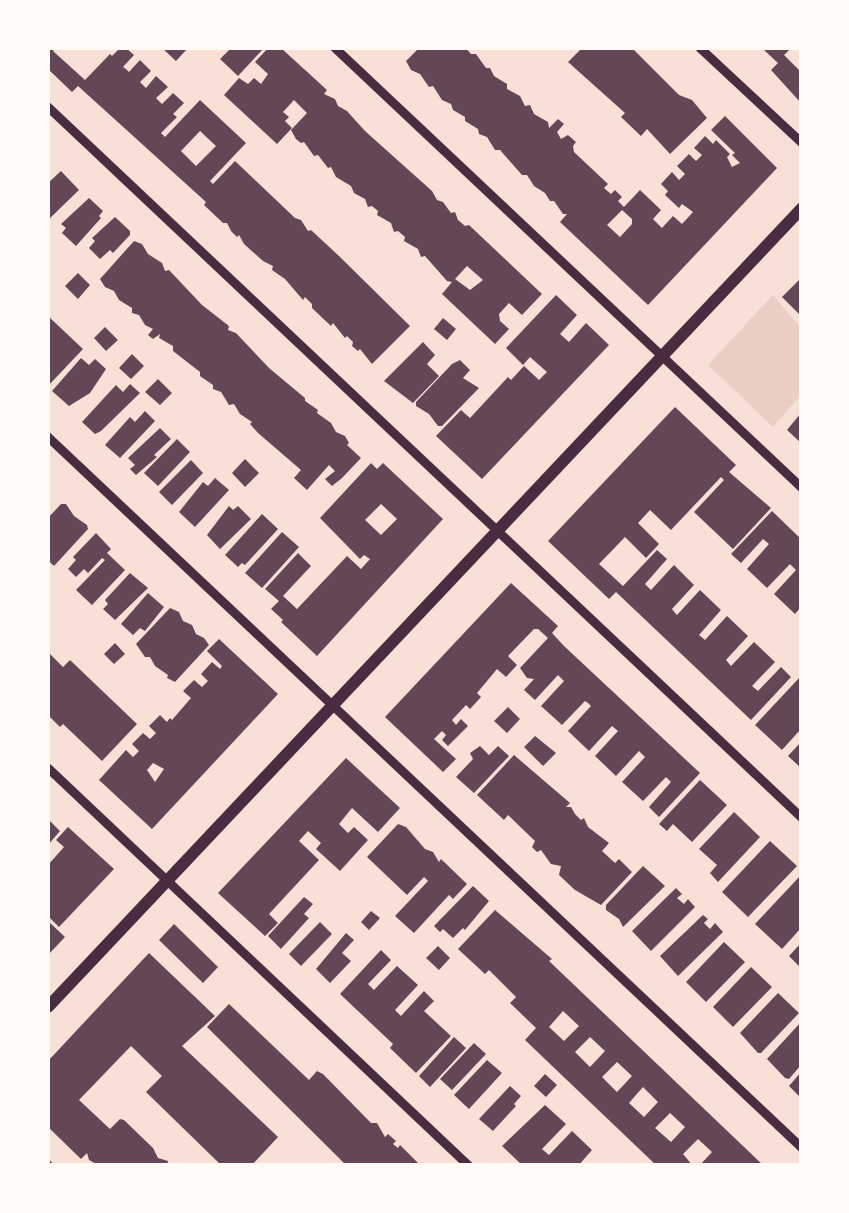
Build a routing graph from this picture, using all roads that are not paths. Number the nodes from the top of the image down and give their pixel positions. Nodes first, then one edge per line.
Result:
1 (335, 48) edge
2 (700, 48) edge
3 (48, 107) edge
4 (802, 143) edge
5 (802, 208) edge
6 (662, 356) junction
7 (48, 437) edge
8 (802, 488) edge
9 (497, 531) junction
10 (332, 706) junction
11 (48, 768) edge
12 (802, 818) edge
13 (167, 881) junction
14 (48, 1007) edge
15 (802, 1148) edge
16 (469, 1166) edge

1 - 6 street
2 - 4 street
3 - 9 street
5 - 6 main road
6 - 8 street
6 - 9 main road
7 - 10 street
9 - 10 main road
9 - 12 street
10 - 13 main road
10 - 15 street
11 - 13 street
13 - 14 main road
13 - 16 street

